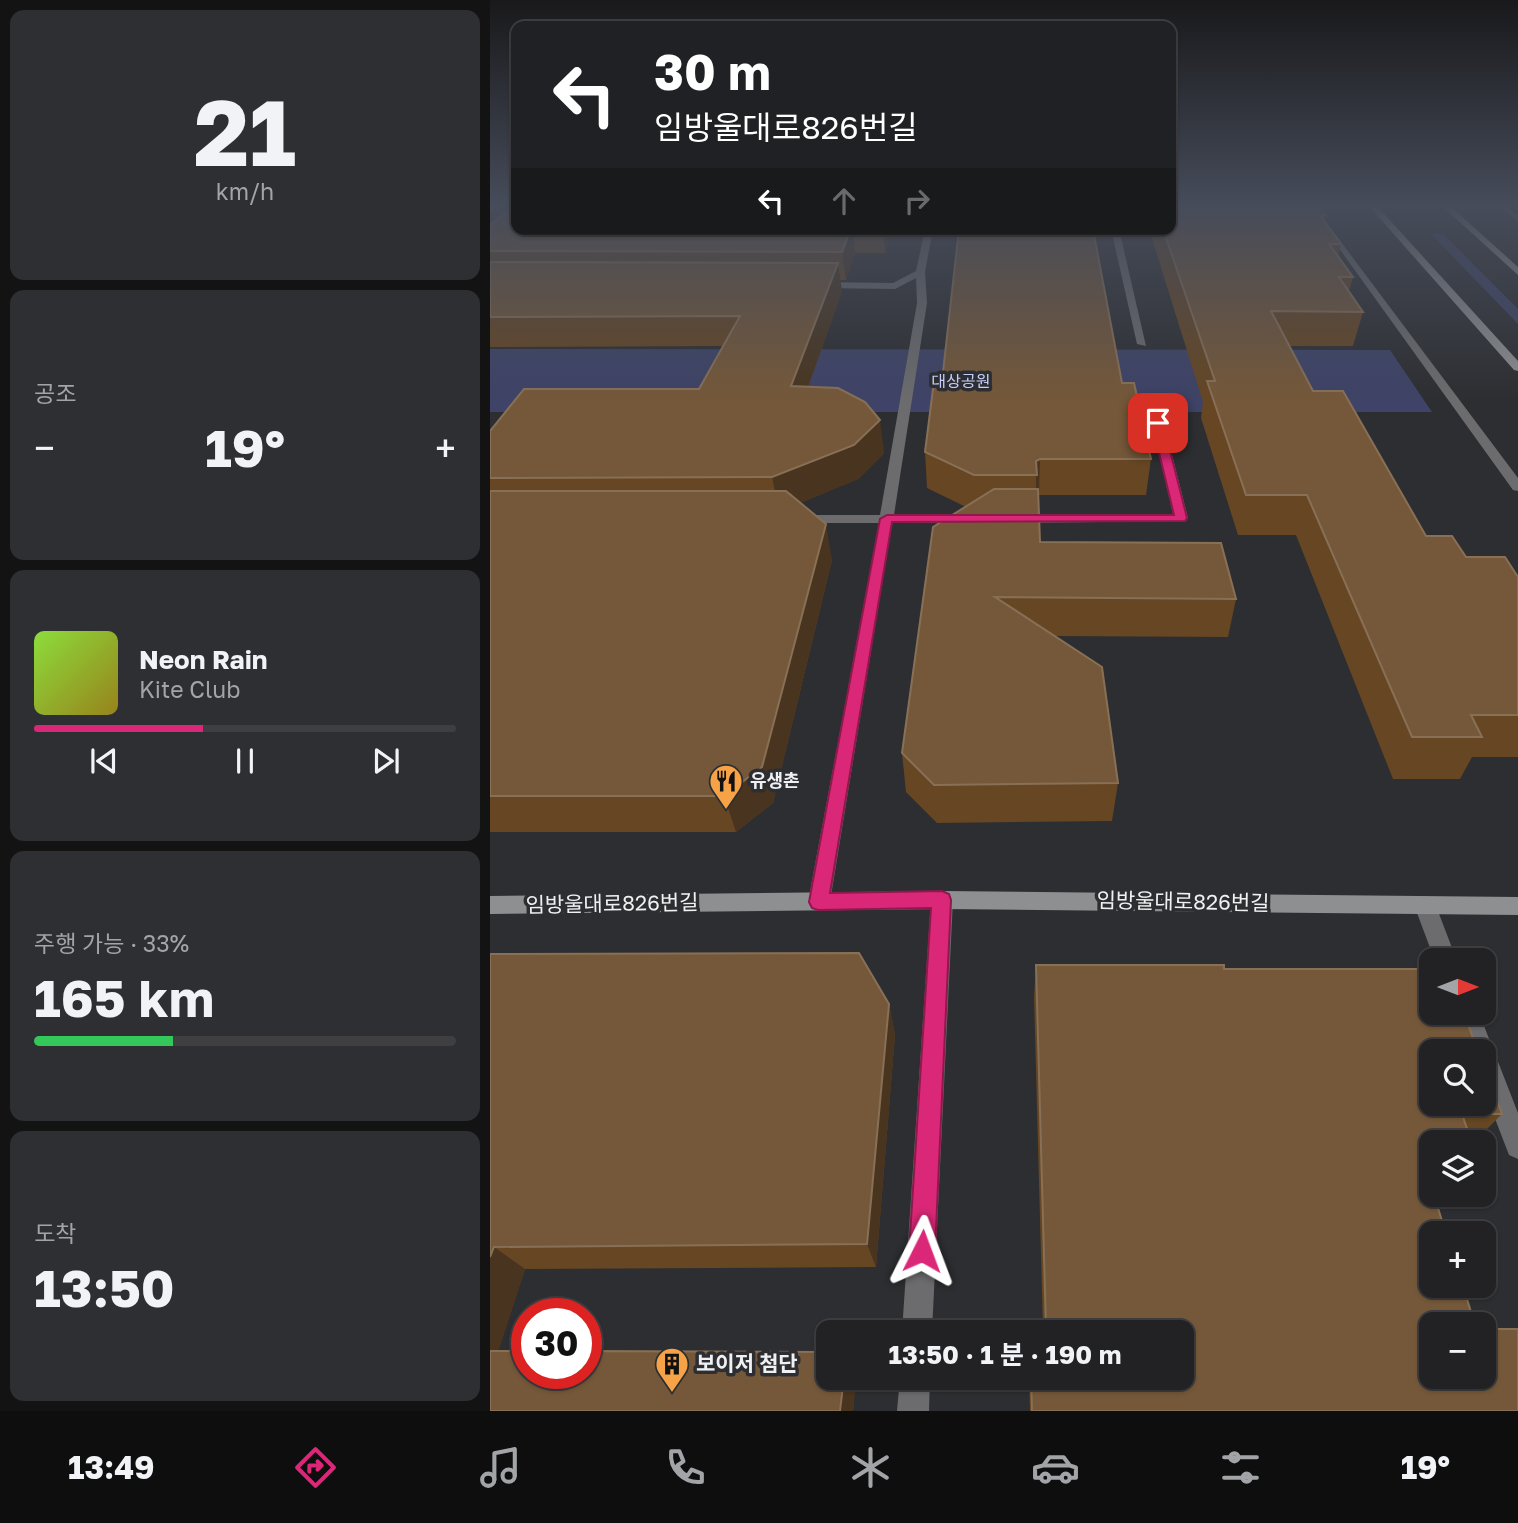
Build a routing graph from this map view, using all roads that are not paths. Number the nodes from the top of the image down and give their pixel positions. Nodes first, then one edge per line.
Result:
1 (1125, 271) edge
2 (1358, 271) edge
3 (1431, 271) edge
4 (920, 272) joint
5 (811, 285) edge
6 (1142, 344) dead end
7 (1518, 368) edge
8 (1158, 423) dead end
9 (1518, 487) edge
10 (777, 519) edge
11 (887, 519) junction
12 (980, 519) edge
13 (1007, 519) edge
14 (942, 900) junction
15 (818, 902) junction
16 (490, 905) edge
17 (1425, 905) junction
18 (1518, 906) edge
19 (1441, 948) edge
20 (1496, 1089) edge
21 (1518, 1146) edge
22 (918, 1320) edge
23 (914, 1390) edge
24 (913, 1411) edge

1 - 6 street
2 - 9 street
3 - 7 main road
4 - 5 street
4 - 11 street
8 - 13 street
10 - 11 street
11 - 12 street
11 - 15 street
14 - 15 main road, 임방울대로826번길
14 - 17 main road, 임방울대로826번길
14 - 22 street
15 - 16 main road, 임방울대로826번길
17 - 18 main road, 임방울대로826번길
17 - 19 street
20 - 21 street
23 - 24 street

